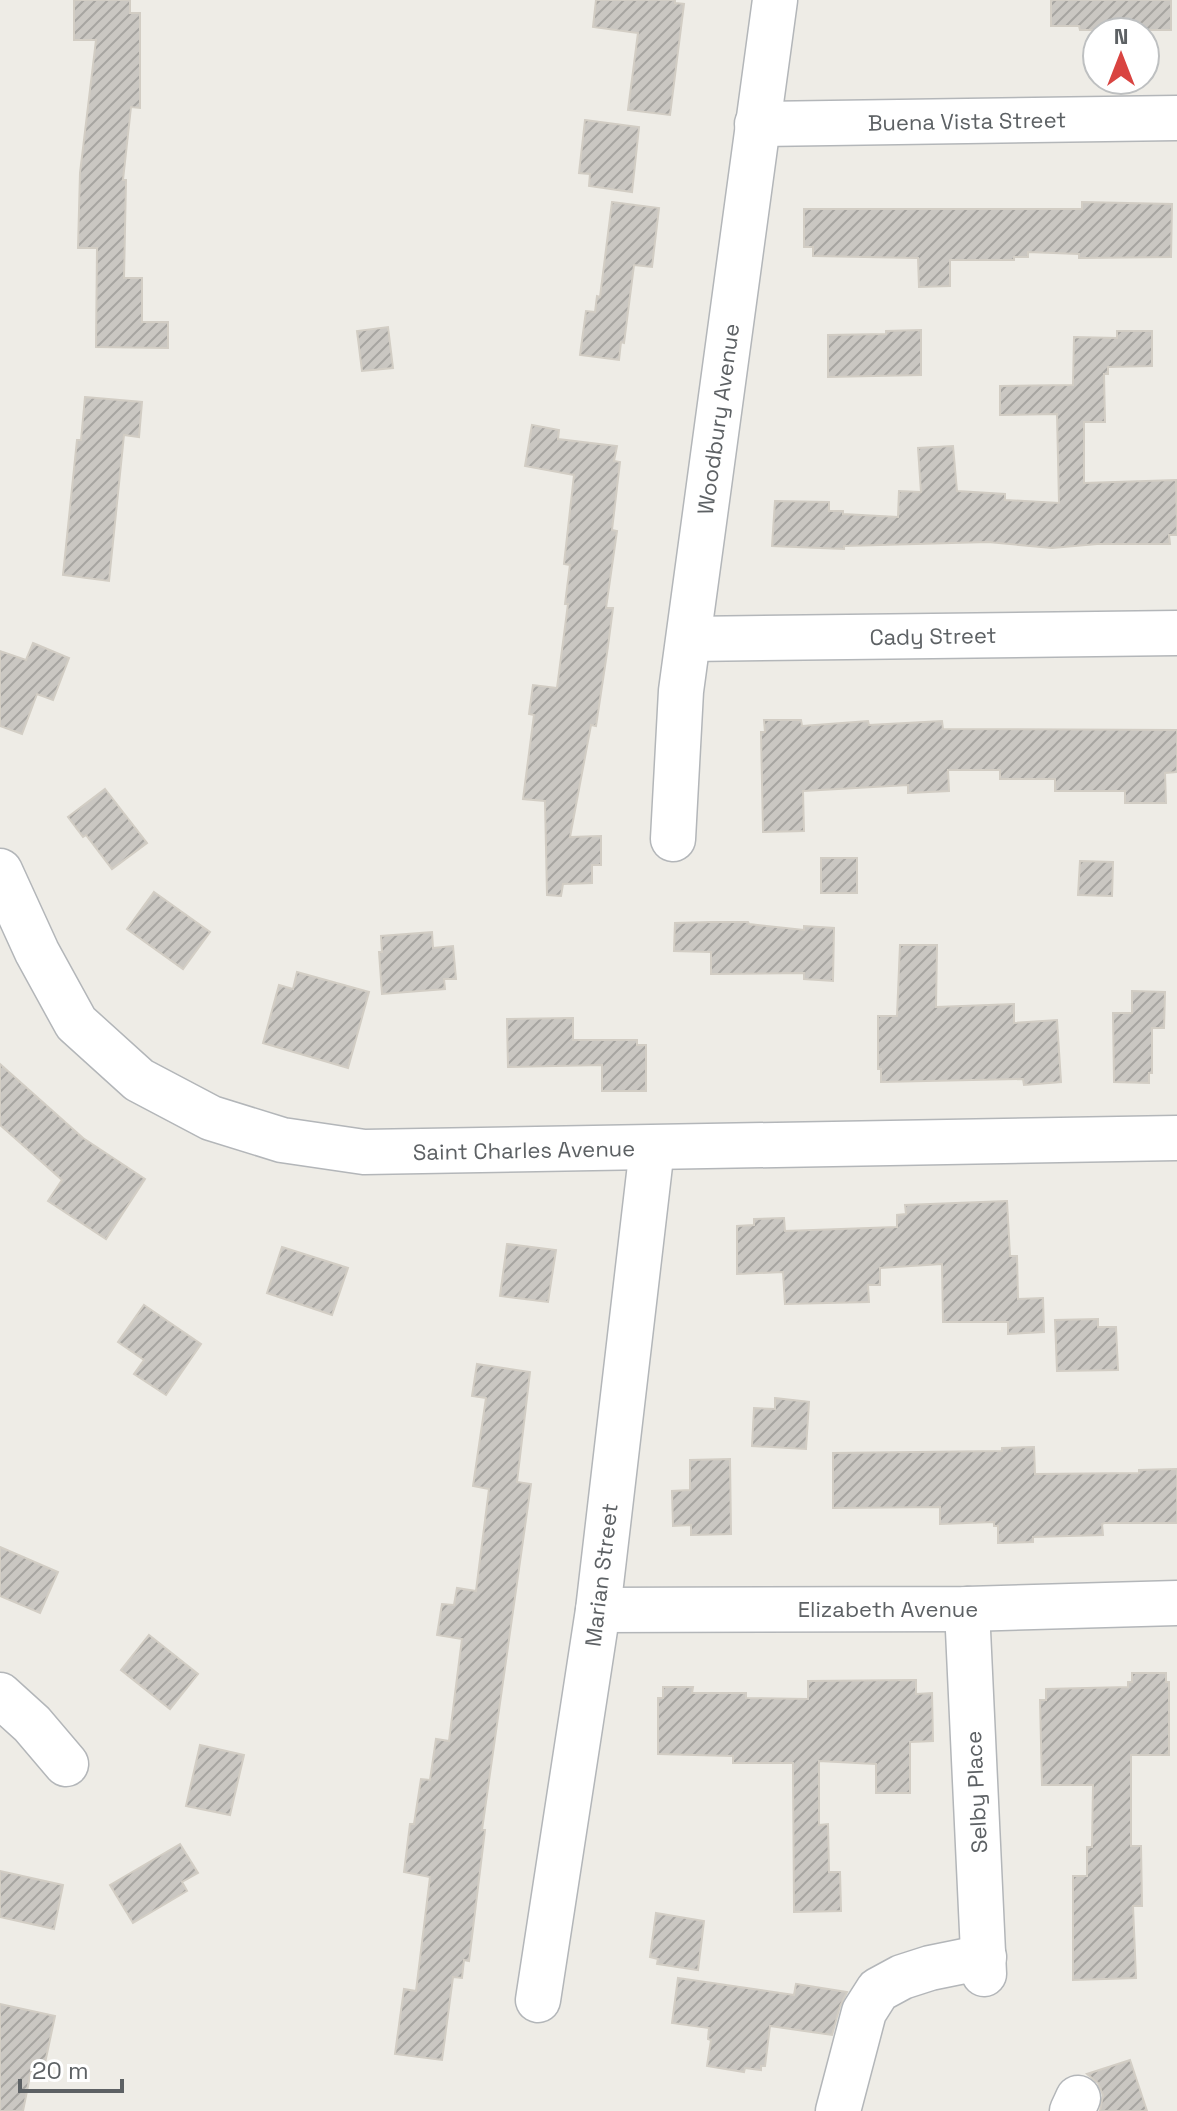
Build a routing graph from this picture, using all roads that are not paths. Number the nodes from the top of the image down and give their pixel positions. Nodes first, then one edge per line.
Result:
1 (775, 0) edge
2 (1177, 118) edge
3 (757, 124) junction
4 (1177, 633) edge
5 (689, 639) junction
6 (673, 839) dead end
7 (0, 871) edge
8 (1177, 1138) edge
9 (652, 1148) junction
10 (1177, 1603) edge
11 (967, 1609) junction
12 (598, 1610) junction
13 (0, 1695) edge
14 (66, 1764) dead end
15 (538, 2000) dead end
16 (838, 2111) edge

1 - 3 street, Woodbury Avenue
2 - 3 street, Buena Vista Street
3 - 5 street, Woodbury Avenue
4 - 5 street, Cady Street
5 - 6 street, Woodbury Avenue
7 - 9 street, Saint Charles Avenue
8 - 9 street, Saint Charles Avenue
9 - 12 street, Marian Street
10 - 11 street, Elizabeth Avenue
11 - 12 street, Elizabeth Avenue
11 - 16 street, Selby Place
12 - 15 street, Marian Street
13 - 14 street

